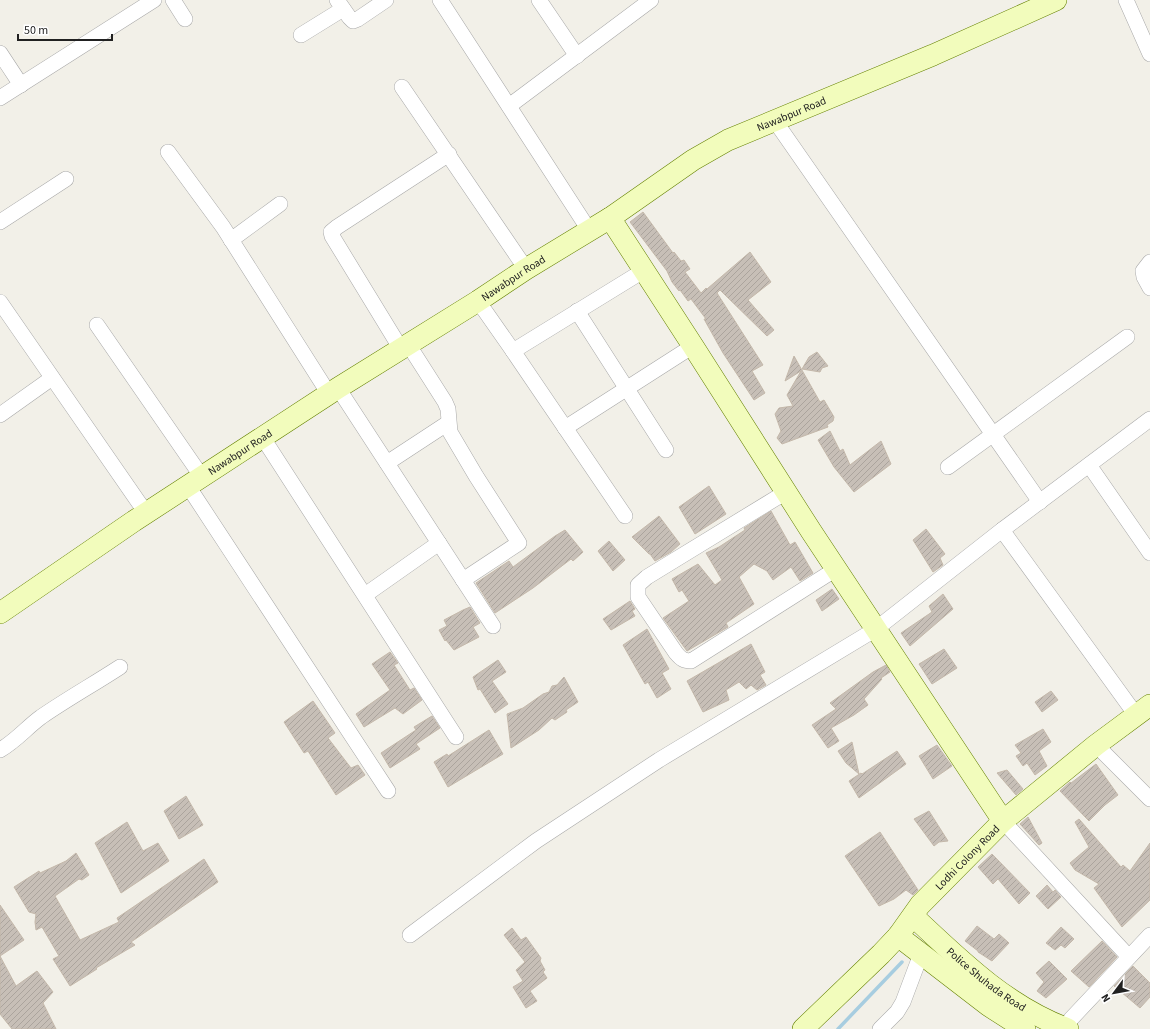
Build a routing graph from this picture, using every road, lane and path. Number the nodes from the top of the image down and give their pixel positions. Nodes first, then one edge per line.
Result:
1 (154, 0) edge
2 (386, 0) edge
3 (440, 0) edge
4 (538, 0) edge
5 (1056, 0) edge
6 (1126, 0) edge
7 (177, 2) edge
8 (645, 2) edge
9 (340, 4) edge
10 (185, 19) dead end
11 (301, 35) dead end
12 (0, 53) edge
13 (1150, 54) edge
14 (577, 56) junction
15 (21, 85) junction
16 (402, 87) dead end
17 (0, 98) edge
18 (510, 106) junction
19 (775, 121) junction
20 (168, 152) dead end
21 (449, 154) junction
22 (66, 179) dead end
23 (280, 204) dead end
24 (610, 218) junction
25 (0, 222) edge
26 (589, 230) junction
27 (231, 240) junction
28 (1150, 262) edge
29 (526, 269) junction
30 (643, 271) junction
31 (1150, 288) edge
32 (478, 301) junction
33 (0, 302) edge
34 (577, 311) junction
35 (97, 325) dead end
36 (1127, 336) dead end
37 (693, 346) junction
38 (404, 347) junction
39 (513, 351) junction
40 (52, 378) junction
41 (626, 388) junction
42 (334, 391) junction
43 (0, 415) edge
44 (1150, 419) edge
45 (448, 424) junction
46 (565, 428) junction
47 (993, 434) junction
48 (263, 438) junction
49 (666, 450) dead end
50 (387, 463) junction
51 (1089, 465) junction
52 (948, 466) dead end
53 (195, 481) junction
54 (786, 492) junction
55 (1040, 502) junction
56 (146, 513) junction
57 (624, 516) dead end
58 (1002, 530) junction
59 (439, 543) junction
60 (1150, 553) edge
61 (836, 570) junction
62 (463, 580) junction
63 (365, 595) junction
64 (0, 613) edge
65 (493, 626) dead end
66 (876, 629) junction
67 (120, 667) dead end
68 (1143, 710) edge
69 (456, 737) dead end
70 (1096, 744) junction
71 (0, 750) edge
72 (388, 791) dead end
73 (1150, 799) edge
74 (1003, 822) junction
75 (913, 916) junction
76 (410, 935) dead end
77 (1150, 935) edge
78 (898, 936) junction
79 (921, 954) junction
80 (1129, 957) junction
81 (803, 1029) edge
82 (880, 1029) edge
83 (1025, 1029) edge
84 (1067, 1029) edge

1 - 15 street
2 - 9 street
3 - 18 street
4 - 14 street
5 - 19 street, Nawabpur Road
6 - 13 street
7 - 10 street
8 - 14 street
9 - 11 street
12 - 15 street
14 - 18 street
15 - 17 street
16 - 21 street
18 - 26 street
19 - 24 street, Nawabpur Road
19 - 47 street
20 - 27 street
21 - 29 street
21 - 38 street
22 - 25 street
23 - 27 street
24 - 26 street, Nawabpur Road
24 - 30 street
26 - 29 street, Nawabpur Road
27 - 42 street
28 - 31 street
29 - 32 street, Nawabpur Road
30 - 34 street
30 - 37 street
32 - 38 street, Nawabpur Road
32 - 39 street
33 - 40 street
34 - 39 street
34 - 41 street
35 - 53 street
36 - 47 street
37 - 41 street
37 - 54 street
38 - 42 street, Nawabpur Road
38 - 45 street
39 - 46 street
40 - 43 street
40 - 56 street
41 - 46 street
41 - 49 street
42 - 48 street, Nawabpur Road
42 - 50 street
44 - 51 street
45 - 50 street
45 - 62 street
46 - 57 street
47 - 52 street
47 - 55 street
48 - 53 street, Nawabpur Road
48 - 63 street
50 - 59 street
51 - 55 street
51 - 60 street
53 - 56 street, Nawabpur Road
53 - 72 street
54 - 61 street
54 - 61 street
55 - 58 street
56 - 64 street, Nawabpur Road
58 - 66 street
58 - 68 street
59 - 62 street
59 - 63 street
61 - 66 street
62 - 65 street
63 - 69 street
66 - 74 street
66 - 76 street
67 - 71 street
68 - 70 street, Lodhi Colony Road
70 - 73 street
70 - 74 street, Lodhi Colony Road
74 - 75 street, Lodhi Colony Road
74 - 80 street
75 - 78 street, Lodhi Colony Road
75 - 84 street, Police Shuhada Road
77 - 80 street
78 - 79 street, Police Shuhada Road
78 - 81 street, Lodhi Colony Road
79 - 82 street
79 - 83 street, Police Shuhada Road
80 - 84 street

